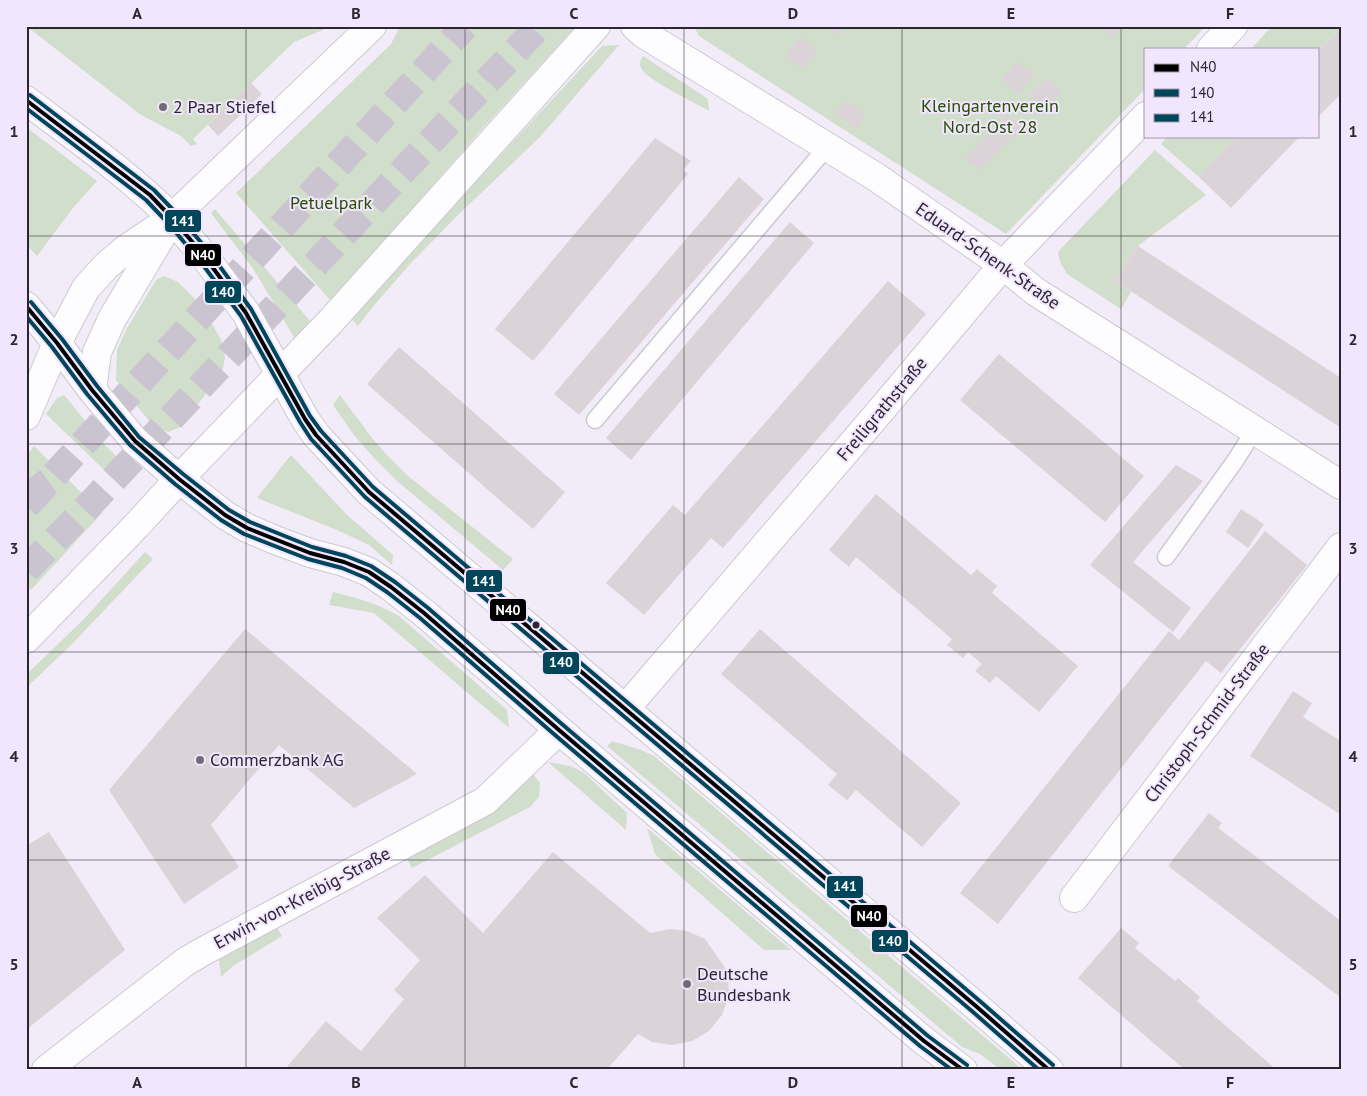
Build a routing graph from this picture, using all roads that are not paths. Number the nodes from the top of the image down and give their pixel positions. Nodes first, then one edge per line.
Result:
1 (372, 26) edge
2 (596, 26) edge
3 (635, 26) edge
4 (1233, 26) edge
5 (1212, 48) edge
6 (26, 100) edge
7 (1144, 118) edge
8 (827, 147) junction
9 (172, 218) junction
10 (1003, 265) junction
11 (26, 306) edge
12 (57, 343) junction
13 (280, 374) junction
14 (92, 390) junction
15 (26, 416) edge
16 (595, 420) dead end
17 (1254, 431) junction
18 (179, 479) junction
19 (1341, 485) edge
20 (1341, 547) edge
21 (1166, 557) dead end
22 (26, 639) edge
23 (625, 708) junction
24 (559, 730) junction
25 (1074, 898) dead end
26 (46, 1070) edge
27 (963, 1070) edge
28 (1049, 1070) edge

1 - 9 main road
2 - 13 main road
3 - 8 main road, Eduard-Schenk-Straße
4 - 5 main road
6 - 9 main road
7 - 10 main road, Freiligrathstraße
8 - 10 main road, Eduard-Schenk-Straße
8 - 16 lane
9 - 12 main road
9 - 13 main road
9 - 14 main road
10 - 17 main road, Eduard-Schenk-Straße
10 - 23 main road, Freiligrathstraße
11 - 12 main road
12 - 14 main road
12 - 15 main road
13 - 18 main road
13 - 23 main road
14 - 18 main road
17 - 19 main road, Eduard-Schenk-Straße
17 - 21 lane
18 - 22 main road
18 - 24 main road
20 - 25 main road, Christoph-Schmid-Straße
23 - 28 main road
24 - 26 main road, Erwin-von-Kreibig-Straße
24 - 27 main road

